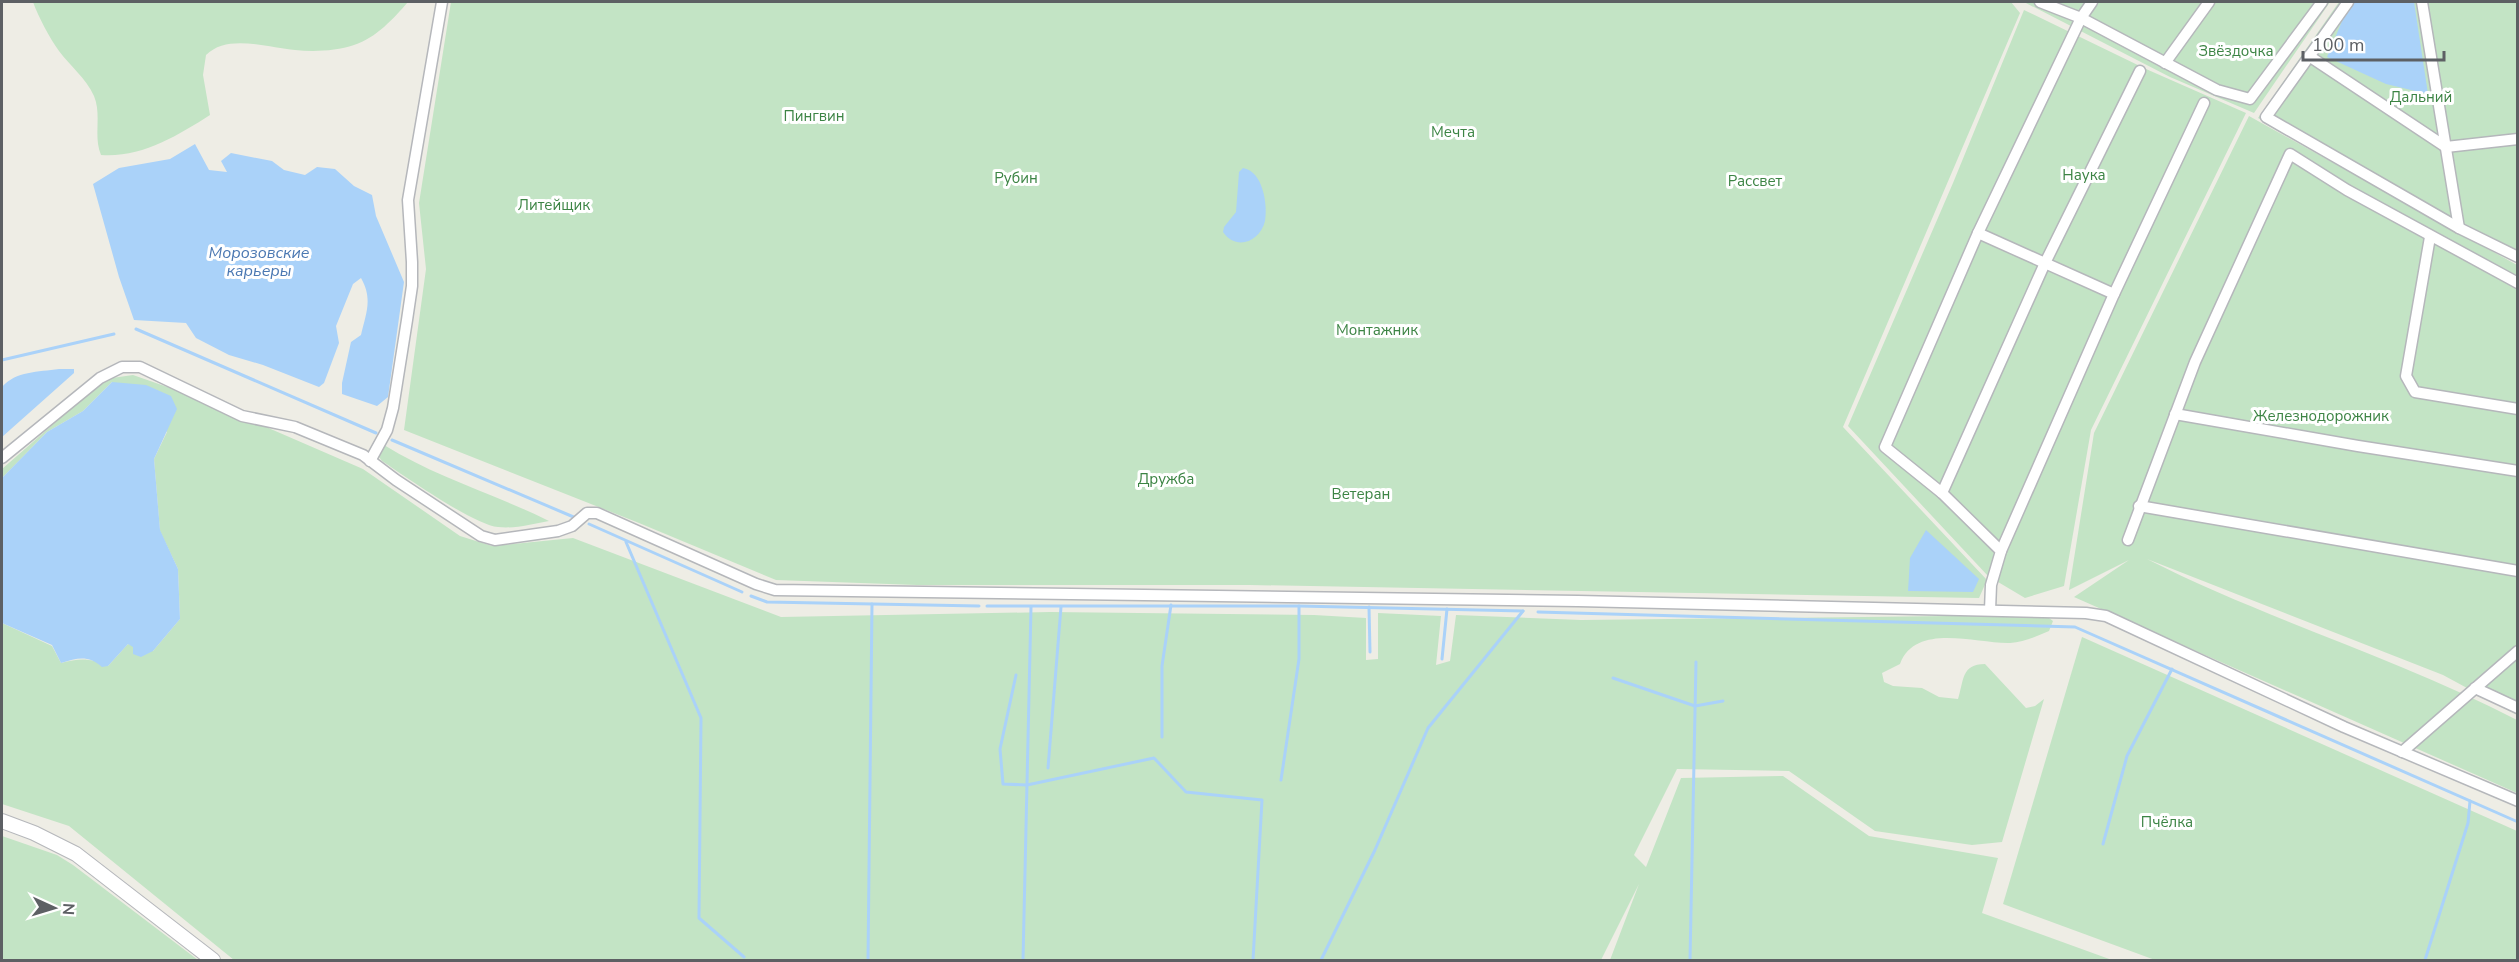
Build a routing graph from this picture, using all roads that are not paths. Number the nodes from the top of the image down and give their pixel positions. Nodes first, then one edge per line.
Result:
1 (441, 2) edge
2 (2040, 2) edge
3 (2092, 2) edge
4 (2209, 2) edge
5 (2322, 2) edge
6 (2348, 2) edge
7 (2422, 2) edge
8 (2080, 18) junction
9 (2309, 56) junction
10 (2164, 63) junction
11 (2140, 71) dead end
12 (2204, 103) dead end
13 (2517, 139) edge
14 (2446, 147) junction
15 (2459, 228) junction
16 (1978, 233) junction
17 (2430, 237) junction
18 (2517, 258) edge
19 (2045, 263) junction
20 (2517, 283) edge
21 (2114, 294) junction
22 (2517, 410) edge
23 (2175, 414) junction
24 (2, 458) edge
25 (370, 461) junction
26 (2517, 471) edge
27 (1942, 493) junction
28 (2139, 506) junction
29 (2128, 540) dead end
30 (2001, 551) junction
31 (2517, 571) edge
32 (1990, 610) junction
33 (2517, 651) edge
34 (2475, 688) junction
35 (2517, 708) edge
36 (2402, 752) junction
37 (2517, 801) edge
38 (2, 821) edge
39 (213, 960) edge

1 - 25 street
2 - 8 street
3 - 8 street
4 - 10 street
5 - 10 street
6 - 9 street
7 - 14 street
8 - 10 street
8 - 16 street
9 - 14 street
9 - 15 street
11 - 19 street
12 - 21 street
13 - 14 street
14 - 15 street
15 - 18 street
16 - 19 street
16 - 27 street
17 - 20 street
17 - 22 street
17 - 23 street
19 - 21 street
19 - 27 street
21 - 30 street
23 - 26 street
23 - 28 street
24 - 25 street
25 - 32 street
27 - 30 street
28 - 29 street
28 - 31 street
30 - 32 street
32 - 36 street
33 - 34 street
34 - 35 street
34 - 36 street
36 - 37 street
38 - 39 street

